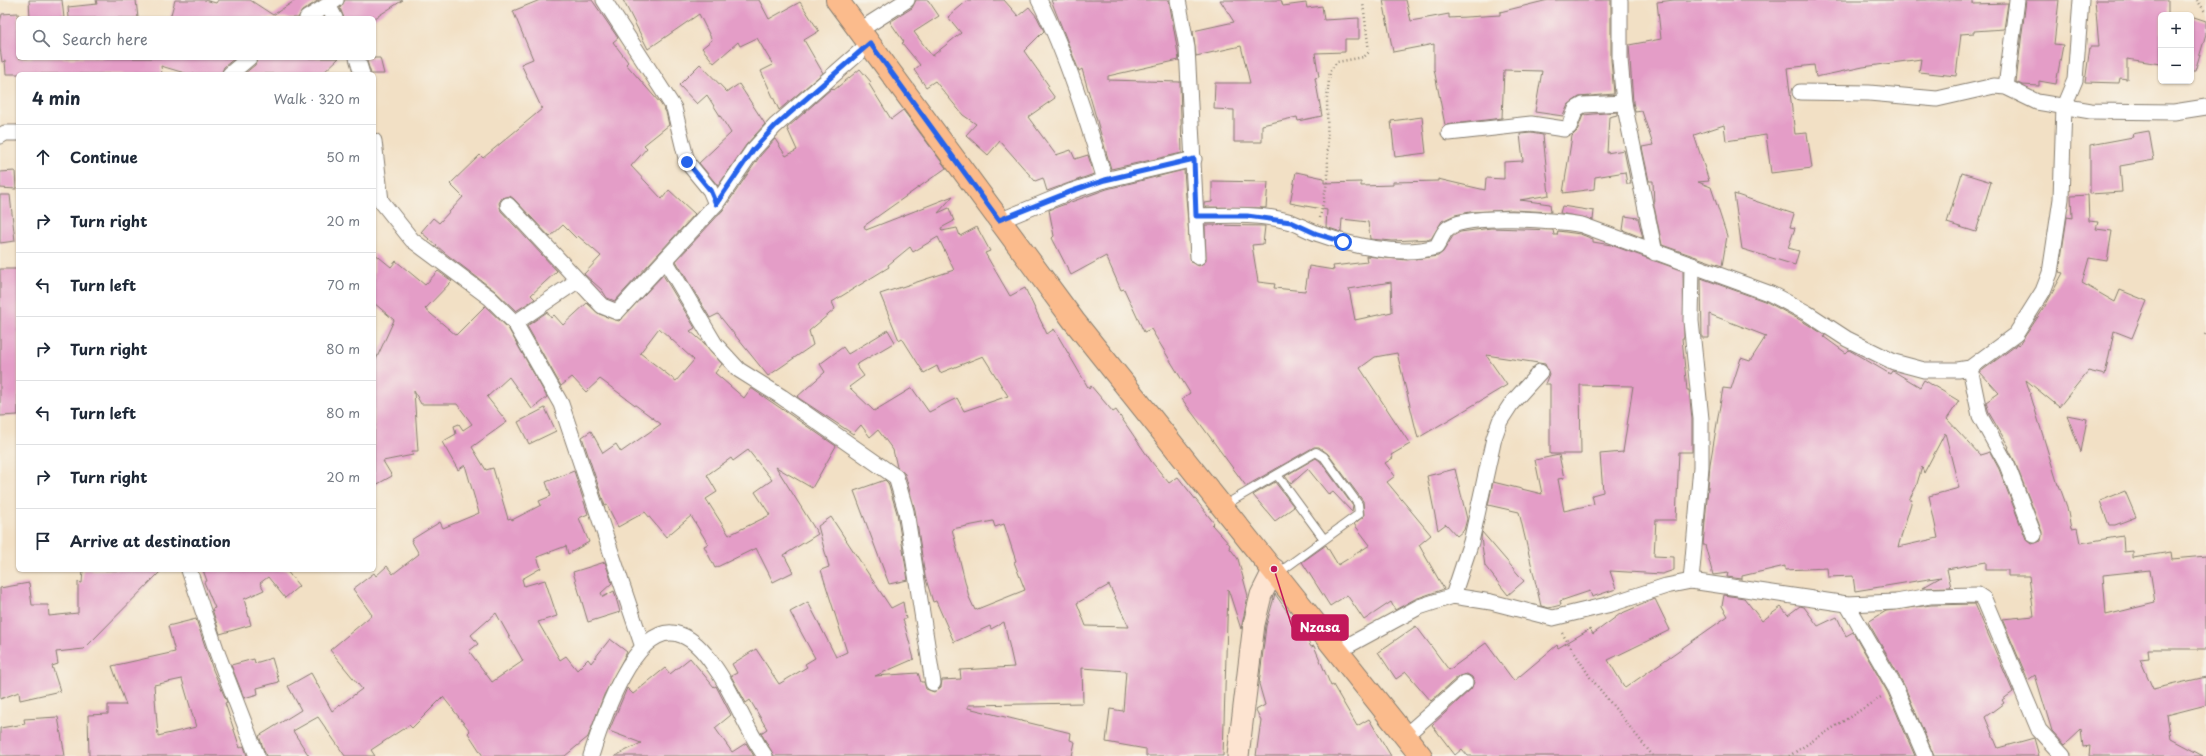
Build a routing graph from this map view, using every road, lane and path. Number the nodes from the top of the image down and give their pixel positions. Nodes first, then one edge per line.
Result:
1 (604, 0) edge
2 (837, 0) edge
3 (907, 0) edge
4 (1039, 0) edge
5 (1178, 0) edge
6 (1620, 0) edge
7 (2017, 0) edge
8 (2081, 0) edge
9 (2197, 0) edge
10 (1364, 3) dead end
11 (333, 8) edge
12 (2206, 13) edge
13 (312, 16) edge
14 (865, 36) junction
15 (247, 60) edge
16 (358, 60) edge
17 (232, 72) edge
18 (361, 72) edge
19 (2006, 87) junction
20 (1800, 92) dead end
21 (1624, 103) junction
22 (2064, 106) junction
23 (2206, 108) edge
24 (16, 133) edge
25 (1449, 133) dead end
26 (0, 136) edge
27 (1194, 159) junction
28 (376, 170) edge
29 (1105, 180) junction
30 (378, 200) edge
31 (716, 204) junction
32 (508, 205) dead end
33 (1196, 216) junction
34 (999, 220) junction
35 (1317, 234) junction
36 (1655, 253) junction
37 (1198, 257) dead end
38 (665, 260) junction
39 (1692, 265) junction
40 (576, 281) junction
41 (515, 322) junction
42 (1970, 368) junction
43 (1540, 372) dead end
44 (1277, 475) junction
45 (1221, 507) junction
46 (2034, 535) dead end
47 (1324, 539) junction
48 (1276, 571) junction
49 (190, 572) edge
50 (1691, 581) junction
51 (1453, 596) junction
52 (1847, 604) junction
53 (1553, 618) junction
54 (643, 647) junction
55 (1338, 652) junction
56 (1465, 683) dead end
57 (933, 684) dead end
58 (1896, 689) junction
59 (1405, 736) junction
60 (257, 756) edge
61 (591, 756) edge
62 (765, 756) edge
63 (1238, 756) edge
64 (1421, 756) edge
65 (1653, 756) edge
66 (1789, 756) edge
67 (1925, 756) edge
68 (2063, 756) edge

1 - 31 street
2 - 14 main road
3 - 14 street
4 - 29 street
5 - 27 street
6 - 21 street
7 - 19 street
8 - 22 street
9 - 12 path
10 - 35 path
11 - 13 street
14 - 31 street
14 - 34 main road
15 - 17 street
16 - 18 street
19 - 20 street
19 - 22 street
21 - 25 street
21 - 36 street
22 - 23 street
22 - 42 street
24 - 26 street
27 - 29 street
27 - 33 street
28 - 30 street
29 - 34 street
30 - 41 street
31 - 38 street
32 - 40 street
33 - 35 street
33 - 37 street
34 - 45 main road
35 - 36 street
36 - 39 street
38 - 40 street
38 - 57 street
39 - 42 street
39 - 50 street
40 - 41 street
41 - 54 street
42 - 46 street
43 - 51 street
44 - 45 lane
44 - 47 lane
44 - 47 lane
45 - 48 main road
47 - 48 lane
48 - 55 main road
48 - 63 main road
49 - 60 street
50 - 52 street
50 - 53 street
51 - 53 street
51 - 55 street
52 - 58 street
52 - 68 street
53 - 65 path
54 - 61 street
54 - 62 street
55 - 59 main road
56 - 59 street
58 - 66 path
58 - 67 street
59 - 64 main road

